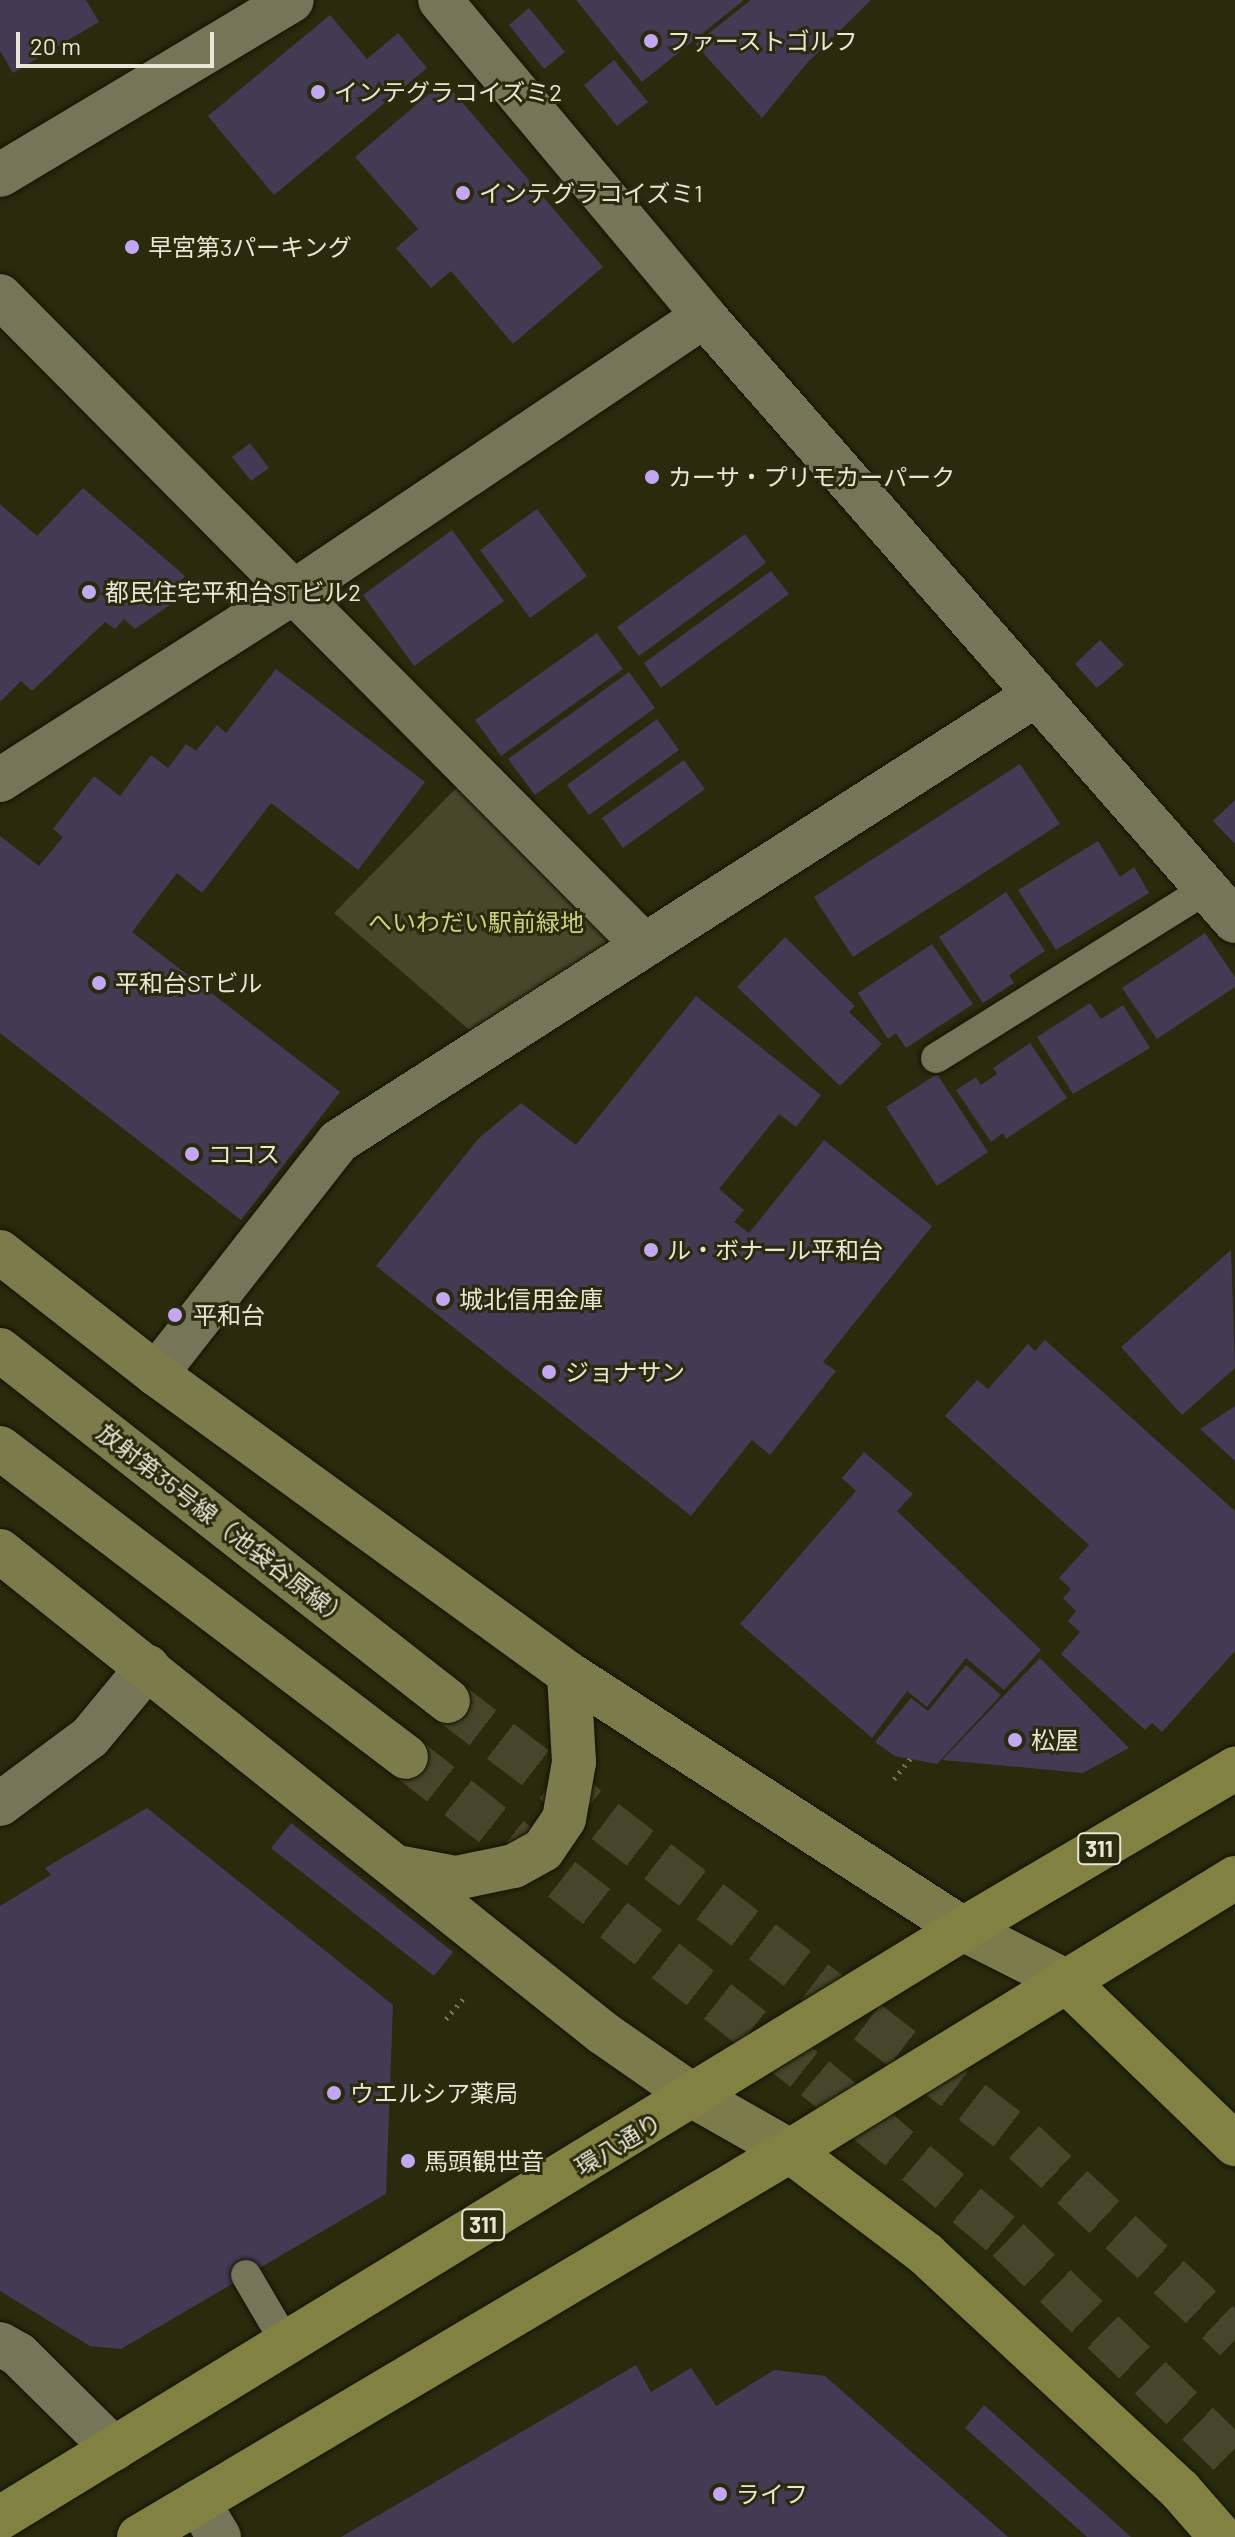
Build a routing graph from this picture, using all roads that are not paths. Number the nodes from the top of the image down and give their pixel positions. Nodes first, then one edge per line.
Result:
1 (292, 0) edge
2 (440, 0) edge
3 (0, 175) edge
4 (0, 296) edge
5 (704, 316) junction
6 (295, 591) junction
7 (1034, 696) junction
8 (0, 780) edge
9 (1206, 889) junction
10 (1235, 921) edge
11 (643, 944) junction
12 (936, 1058) dead end
13 (0, 1252) edge
14 (0, 1350) edge
15 (156, 1374) junction
16 (0, 1448) edge
17 (0, 1551) edge
18 (148, 1667) junction
19 (569, 1674) junction
20 (448, 1701) tunnel mouth
21 (406, 1757) tunnel mouth
22 (1235, 1769) edge
23 (3, 1796) edge
24 (397, 1866) junction
25 (1235, 1878) edge
26 (963, 1929) junction
27 (1066, 1981) junction
28 (695, 2097) junction
29 (1235, 2144) edge
30 (790, 2151) junction
31 (246, 2275) dead end
32 (0, 2344) edge
33 (287, 2345) junction
34 (114, 2449) junction
35 (0, 2518) edge
36 (209, 2519) edge
37 (139, 2537) edge
38 (1221, 2537) edge

1 - 3 street
2 - 5 street
4 - 6 street
5 - 6 street
5 - 7 street
6 - 8 street
6 - 11 street
7 - 9 street
7 - 11 street
9 - 10 street
9 - 12 lane
11 - 15 street
13 - 15 main road
14 - 20 main road, 放射第35号線（池袋谷原線）
15 - 19 main road
16 - 21 main road
17 - 18 main road
18 - 23 street
18 - 24 main road
19 - 24 main road
19 - 26 main road
22 - 26 main road, 環八通り / 311
24 - 28 main road
25 - 27 main road
26 - 27 main road
26 - 28 main road, 環八通り / 311
27 - 29 main road
27 - 30 main road
28 - 30 main road
28 - 33 main road, 環八通り / 311
30 - 36 main road
30 - 38 main road
31 - 33 lane
32 - 34 street
33 - 34 main road, 環八通り / 311
34 - 35 main road, 環八通り / 311
36 - 37 main road

